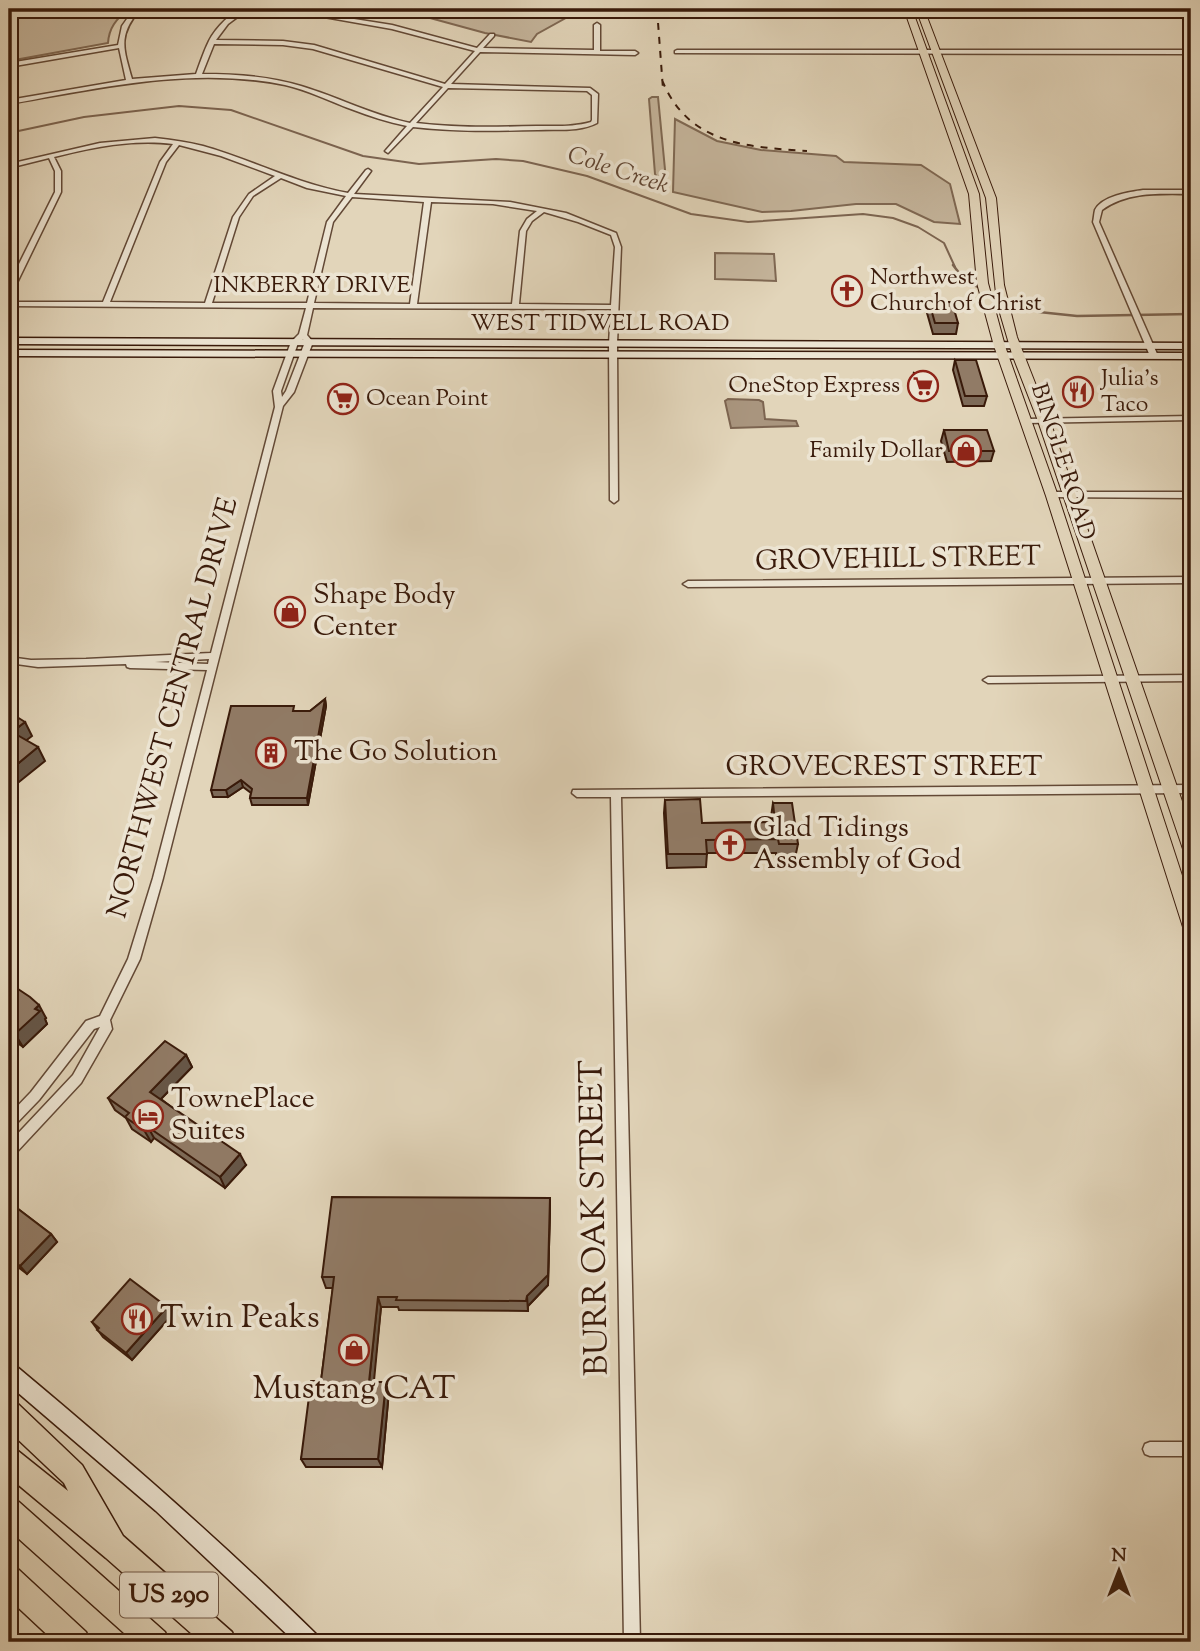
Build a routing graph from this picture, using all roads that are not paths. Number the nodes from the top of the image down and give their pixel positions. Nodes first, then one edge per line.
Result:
1 (137, 9) edge
2 (245, 9) edge
3 (282, 9) edge
4 (908, 9) edge
5 (920, 9) edge
6 (597, 24) dead end
7 (492, 35) dead end
8 (211, 42) junction
9 (121, 46) junction
10 (478, 50) junction
11 (635, 52) dead end
12 (677, 52) dead end
13 (922, 52) junction
14 (937, 52) junction
15 (1191, 52) edge
16 (597, 53) junction
17 (9, 65) edge
18 (199, 75) junction
19 (129, 79) junction
20 (447, 86) junction
21 (9, 103) edge
22 (943, 111) junction
23 (958, 111) junction
24 (411, 124) junction
25 (178, 142) junction
26 (388, 150) dead end
27 (51, 157) junction
28 (9, 166) edge
29 (368, 171) dead end
30 (982, 174) junction
31 (968, 175) junction
32 (280, 176) junction
33 (1191, 192) edge
34 (349, 195) junction
35 (428, 200) junction
36 (542, 210) junction
37 (980, 252) junction
38 (996, 253) junction
39 (9, 291) edge
40 (9, 304) edge
41 (106, 304) junction
42 (208, 305) junction
43 (413, 305) junction
44 (311, 306) junction
45 (515, 306) junction
46 (615, 307) junction
47 (302, 340) junction
48 (9, 341) edge
49 (88, 342) junction
50 (1191, 346) edge
51 (613, 349) junction
52 (1009, 350) junction
53 (1151, 351) junction
54 (9, 353) edge
55 (85, 354) junction
56 (290, 354) junction
57 (305, 354) junction
58 (1191, 356) edge
59 (279, 405) junction
60 (1191, 418) edge
61 (1027, 421) junction
62 (1044, 421) junction
63 (1051, 495) junction
64 (1070, 495) junction
65 (1191, 495) edge
66 (614, 500) dead end
67 (1191, 580) edge
68 (1076, 581) junction
69 (1098, 581) junction
70 (688, 584) dead end
71 (9, 660) edge
72 (213, 662) junction
73 (1110, 678) junction
74 (1132, 678) junction
75 (1191, 678) edge
76 (988, 680) dead end
77 (1145, 789) junction
78 (1171, 789) junction
79 (1191, 789) edge
80 (577, 793) dead end
81 (616, 793) junction
82 (1191, 849) edge
83 (1191, 926) edge
84 (104, 1020) junction
85 (9, 1123) edge
86 (25, 1135) junction
87 (9, 1152) edge
88 (9, 1373) edge
89 (9, 1413) edge
90 (1150, 1449) dead end
91 (1191, 1449) edge
92 (9, 1460) edge
93 (9, 1512) edge
94 (116, 1548) junction
95 (9, 1580) edge
96 (76, 1642) edge
97 (155, 1642) edge
98 (222, 1642) edge
99 (310, 1642) edge
100 (632, 1642) edge

1 - 9 street
2 - 8 street
3 - 10 street
4 - 13 main road, BINGLE ROAD
5 - 14 main road, BINGLE ROAD
6 - 16 street
7 - 10 street
8 - 18 street
8 - 20 street
9 - 17 street
9 - 19 street
10 - 16 street
10 - 20 street
11 - 16 street
12 - 13 street
13 - 14 street
13 - 22 main road, BINGLE ROAD
14 - 15 street
14 - 23 main road, BINGLE ROAD
18 - 19 street
18 - 24 street
19 - 21 street
20 - 24 street
20 - 24 street
22 - 23 main road
22 - 31 main road, BINGLE ROAD
23 - 30 main road, BINGLE ROAD
24 - 26 street
25 - 27 street
25 - 32 street
25 - 41 street
27 - 28 street
27 - 39 street
29 - 34 street
30 - 31 main road
30 - 38 main road, BINGLE ROAD
31 - 37 main road, BINGLE ROAD
32 - 34 street
32 - 42 street
33 - 53 street
34 - 35 street
34 - 44 street
35 - 36 street
35 - 43 street
36 - 45 street
36 - 46 street
37 - 38 main road
37 - 52 main road, BINGLE ROAD
38 - 52 main road, BINGLE ROAD
40 - 41 street, INKBERRY DRIVE
41 - 42 street, INKBERRY DRIVE
42 - 44 street, INKBERRY DRIVE
43 - 44 street, INKBERRY DRIVE
43 - 45 street, INKBERRY DRIVE
44 - 47 street
45 - 46 street, INKBERRY DRIVE
46 - 51 street
47 - 49 main road, WEST TIDWELL ROAD
47 - 51 main road, WEST TIDWELL ROAD
47 - 56 street, NORTHWEST CENTRAL DRIVE
47 - 57 street, NORTHWEST CENTRAL DRIVE
48 - 49 main road, WEST TIDWELL ROAD
49 - 55 main road
50 - 53 main road, WEST TIDWELL ROAD
51 - 52 main road, WEST TIDWELL ROAD
51 - 57 main road, WEST TIDWELL ROAD
51 - 66 street
52 - 53 main road, WEST TIDWELL ROAD
52 - 61 main road, BINGLE ROAD
52 - 62 main road, BINGLE ROAD
53 - 58 main road, WEST TIDWELL ROAD
54 - 55 main road, WEST TIDWELL ROAD
55 - 56 main road, WEST TIDWELL ROAD
56 - 57 main road, WEST TIDWELL ROAD
56 - 59 street, NORTHWEST CENTRAL DRIVE
57 - 59 street, NORTHWEST CENTRAL DRIVE
59 - 72 street, NORTHWEST CENTRAL DRIVE
60 - 62 street
61 - 62 street
61 - 63 main road, BINGLE ROAD
62 - 64 main road, BINGLE ROAD
63 - 64 street
63 - 68 main road, BINGLE ROAD
64 - 65 street
64 - 69 main road, BINGLE ROAD
67 - 69 street, GROVEHILL STREET
68 - 69 street, GROVEHILL STREET
68 - 70 street, GROVEHILL STREET
68 - 73 main road, BINGLE ROAD
69 - 74 main road, BINGLE ROAD
71 - 72 street
72 - 84 street, NORTHWEST CENTRAL DRIVE
73 - 74 street
73 - 76 street
73 - 77 main road, BINGLE ROAD
74 - 75 street
74 - 78 main road, BINGLE ROAD
77 - 78 street, GROVECREST STREET
77 - 81 street, GROVECREST STREET
77 - 83 main road, BINGLE ROAD
78 - 79 street, GROVECREST STREET
78 - 82 main road, BINGLE ROAD
80 - 81 street, GROVECREST STREET
81 - 100 street, BURR OAK STREET
84 - 85 street, NORTHWEST CENTRAL DRIVE
84 - 86 street, NORTHWEST CENTRAL DRIVE
85 - 86 street
86 - 87 street, NORTHWEST CENTRAL DRIVE
88 - 99 main road
89 - 94 highway
90 - 91 street
92 - 94 highway, US 290
93 - 97 highway
94 - 98 highway, US 290
95 - 96 highway

